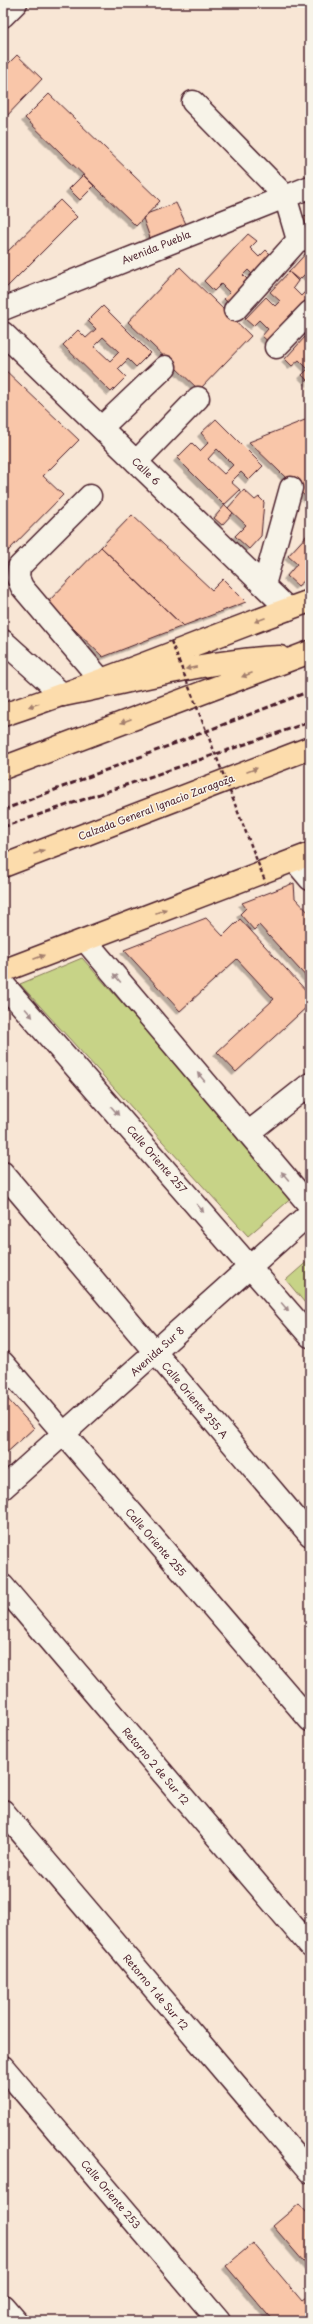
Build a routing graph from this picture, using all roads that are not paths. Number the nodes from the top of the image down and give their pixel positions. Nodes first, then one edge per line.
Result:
1 (16, 3) edge
2 (3, 16) edge
3 (193, 102) dead end
4 (310, 187) edge
5 (285, 196) junction
6 (304, 240) edge
7 (3, 309) edge
8 (235, 310) dead end
9 (310, 312) edge
10 (3, 333) edge
11 (276, 347) dead end
12 (166, 367) dead end
13 (198, 398) dead end
14 (101, 428) junction
15 (136, 462) junction
16 (291, 488) dead end
17 (90, 496) dead end
18 (264, 585) junction
19 (310, 601) edge
20 (288, 609) junction
21 (3, 641) edge
22 (304, 654) edge
23 (12, 660) edge
24 (100, 679) junction
25 (63, 695) junction
26 (3, 715) edge
27 (310, 748) edge
28 (3, 768) edge
29 (302, 857) edge
30 (3, 866) edge
31 (310, 879) edge
32 (85, 940) junction
33 (3, 971) edge
34 (3, 984) edge
35 (310, 1084) edge
36 (248, 1133) junction
37 (3, 1173) edge
38 (306, 1195) edge
39 (310, 1214) edge
40 (251, 1266) junction
41 (310, 1336) edge
42 (155, 1352) junction
43 (3, 1363) edge
44 (63, 1434) junction
45 (3, 1488) edge
46 (310, 1535) edge
47 (3, 1586) edge
48 (310, 1720) edge
49 (3, 1811) edge
50 (310, 1946) edge
51 (3, 2067) edge
52 (310, 2172) edge
53 (3, 2306) edge
54 (16, 2321) edge
55 (219, 2321) edge

1 - 2 street
3 - 5 street
4 - 5 street, Avenida Puebla
5 - 6 street
5 - 7 street, Avenida Puebla
6 - 8 street
9 - 11 street
10 - 14 street, Calle 6
12 - 14 street
13 - 15 street
14 - 15 street, Calle 6
15 - 18 street, Calle 6
16 - 18 street
17 - 24 street
18 - 20 street, Calle 6
19 - 20 main road
20 -> 24 main road
21 - 23 street
22 -> 25 main road
22 -> 28 main road
23 - 25 street
24 - 25 main road
25 -> 26 main road
30 -> 27 main road, Calzada General Ignacio Zaragoza
29 - 31 street
32 -> 29 main road
33 -> 32 main road
36 -> 32 street
34 -> 40 street, Calle Oriente 257
35 - 36 street
38 -> 36 street
37 - 42 street, Calle Oriente 255 A
39 - 40 street, Avenida Sur 8
40 -> 41 street, Calle Oriente 257
40 - 42 street, Avenida Sur 8
42 - 44 street, Avenida Sur 8
42 - 46 street, Calle Oriente 255 A
43 - 44 street, Calle Oriente 255
44 - 45 street, Avenida Sur 8
44 - 48 street, Calle Oriente 255
47 - 50 street, Retorno 2 de Sur 12
49 - 52 street, Retorno 1 de Sur 12
51 - 55 street, Calle Oriente 253
53 - 54 street

